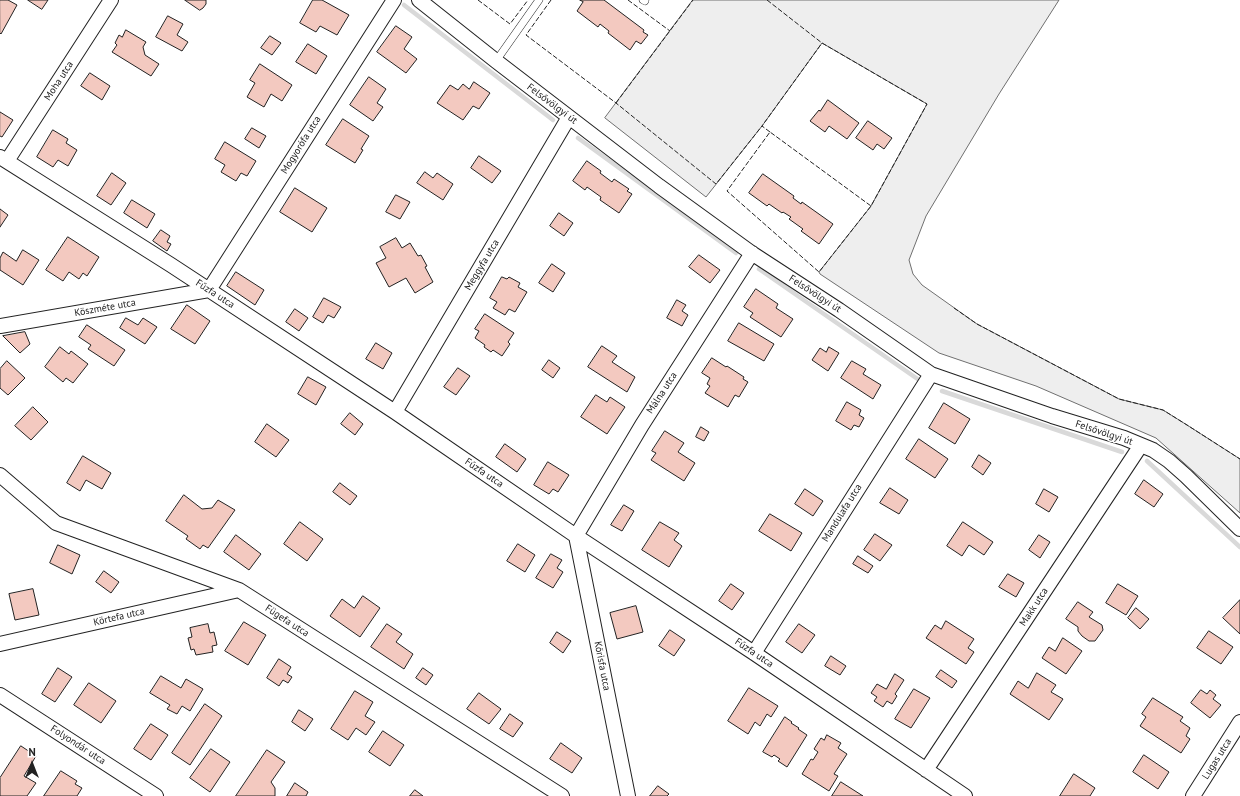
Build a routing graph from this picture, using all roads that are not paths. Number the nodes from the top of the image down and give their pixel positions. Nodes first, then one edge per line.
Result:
1 (112, 0) edge
2 (394, 0) edge
3 (419, 0) edge
4 (539, 0) edge
5 (496, 61) junction
6 (569, 117) junction
7 (3, 159) edge
8 (752, 253) junction
9 (209, 290) junction
10 (0, 326) edge
11 (931, 374) junction
12 (395, 412) junction
13 (1141, 445) junction
14 (0, 475) edge
15 (1240, 529) edge
16 (576, 536) junction
17 (239, 590) junction
18 (0, 644) edge
19 (754, 653) junction
20 (0, 694) edge
21 (1240, 722) edge
22 (926, 770) junction
23 (951, 791) edge
24 (156, 796) edge
25 (562, 796) edge
26 (628, 796) edge
27 (965, 796) edge
28 (1193, 796) edge

1 - 7 street, Moha utca
2 - 9 street, Mogyorófa utca
3 - 5 street, Felsővölgyi út
4 - 5 lane
5 - 6 street, Felsővölgyi út
6 - 8 street, Felsővölgyi út
6 - 12 street, Meggyfa utca
7 - 9 street, Fűzfa utca
8 - 11 street, Felsővölgyi út
8 - 16 street, Málna utca
9 - 10 street, Köszméte utca
9 - 12 street, Fűzfa utca
11 - 13 street, Felsővölgyi út
11 - 19 street, Mandulafa utca
12 - 16 street, Fűzfa utca
13 - 15 street, Felsővölgyi út
13 - 22 street, Makk utca
14 - 17 street, Fügefa utca
16 - 19 street, Fűzfa utca
16 - 26 street, Kőrisfa utca
17 - 18 street, Körtefa utca
17 - 25 street, Fügefa utca
19 - 22 street, Fűzfa utca
20 - 24 street, Folyondár utca
21 - 28 street, Lugas utca
22 - 23 street, Fűzfa utca
23 - 27 street, Fűzfa utca

